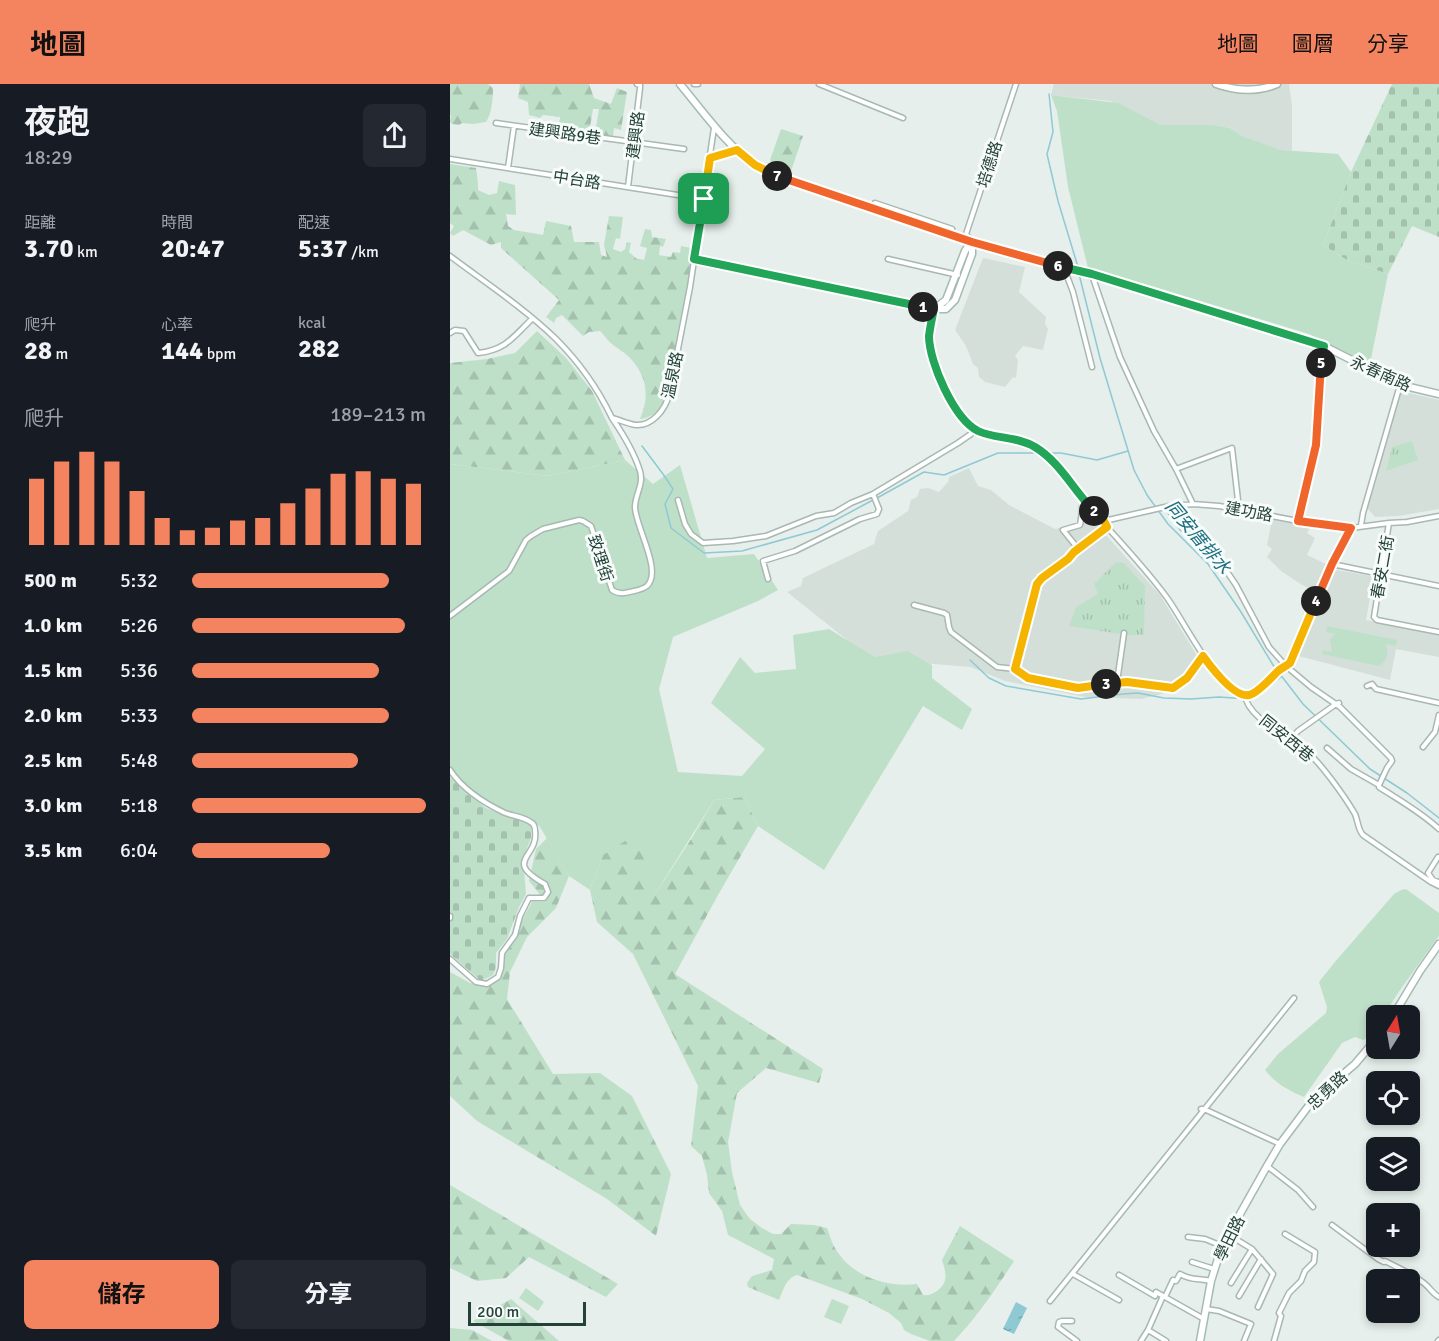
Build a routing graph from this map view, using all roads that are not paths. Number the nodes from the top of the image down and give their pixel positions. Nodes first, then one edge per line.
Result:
1 (637, 84) edge
2 (680, 84) edge
3 (819, 84) edge
4 (1016, 84) edge
5 (1216, 84) edge
6 (1278, 84) edge
7 (903, 118) dead end
8 (496, 123) dead end
9 (514, 126) junction
10 (715, 126) junction
11 (634, 142) junction
12 (684, 149) dead end
13 (737, 150) junction
14 (710, 158) junction
15 (450, 159) edge
16 (508, 168) junction
17 (628, 187) junction
18 (704, 199) junction
19 (873, 209) junction
20 (952, 229) dead end
21 (972, 242) junction
22 (450, 256) edge
23 (694, 259) junction
24 (888, 259) dead end
25 (1065, 268) junction
26 (1092, 274) junction
27 (960, 275) junction
28 (934, 309) junction
29 (532, 318) junction
30 (450, 333) edge
31 (1324, 346) junction
32 (1092, 367) dead end
33 (1401, 385) junction
34 (1439, 394) edge
35 (612, 418) junction
36 (973, 428) junction
37 (1176, 469) junction
38 (873, 494) junction
39 (678, 500) dead end
40 (1085, 502) junction
41 (1193, 504) junction
42 (1166, 506) junction
43 (1239, 509) junction
44 (1439, 516) edge
45 (1104, 521) junction
46 (1298, 521) junction
47 (1389, 523) junction
48 (1361, 526) junction
49 (1107, 527) junction
50 (1351, 528) junction
51 (1076, 546) dead end
52 (1332, 564) junction
53 (1381, 574) junction
54 (768, 579) dead end
55 (1439, 586) edge
56 (914, 605) dead end
57 (450, 616) edge
58 (1439, 632) edge
59 (1124, 633) dead end
60 (1203, 656) junction
61 (1286, 666) junction
62 (1015, 669) junction
63 (1117, 682) junction
64 (1367, 686) dead end
65 (1245, 695) junction
66 (1337, 703) junction
67 (1439, 703) edge
68 (1439, 715) edge
69 (1290, 740) junction
70 (1423, 747) dead end
71 (1327, 748) dead end
72 (450, 770) edge
73 (1379, 784) junction
74 (1439, 829) edge
75 (1438, 857) edge
76 (1439, 884) edge
77 (1439, 944) edge
78 (1436, 952) edge
79 (450, 959) edge
80 (1294, 998) dead end
81 (1400, 1005) edge
82 (1366, 1052) edge
83 (1203, 1109) junction
84 (1280, 1144) junction
85 (1267, 1166) junction
86 (1313, 1207) dead end
87 (1332, 1225) dead end
88 (1228, 1234) junction
89 (1285, 1234) dead end
90 (1188, 1237) dead end
91 (1222, 1246) junction
92 (1252, 1249) junction
93 (1261, 1259) junction
94 (1192, 1262) dead end
95 (1214, 1269) junction
96 (1073, 1274) junction
97 (1119, 1275) dead end
98 (1211, 1281) junction
99 (1232, 1283) dead end
100 (1164, 1296) junction
101 (1239, 1296) dead end
102 (1439, 1297) edge
103 (1119, 1300) dead end
104 (1050, 1301) dead end
105 (1258, 1306) dead end
106 (1206, 1309) junction
107 (1204, 1319) junction
108 (1072, 1321) dead end
109 (1148, 1330) junction
110 (1077, 1341) edge
111 (1141, 1341) edge
112 (1166, 1341) edge
113 (1200, 1341) edge
114 (1244, 1341) edge
115 (1274, 1341) edge

1 - 11 street, 建興路
2 - 10 street
3 - 7 street
4 - 21 street, 培德路
5 - 6 street
8 - 9 street, 建興路9巷
9 - 11 street, 建興路9巷
9 - 16 street
10 - 13 street
10 - 14 street, 溫泉路
11 - 12 street, 建興路9巷
11 - 17 street, 建興路
13 - 14 street
13 - 19 street
14 - 18 street, 溫泉路
15 - 16 street, 中台路
16 - 17 street, 中台路
17 - 18 street, 中台路
18 - 23 street, 溫泉路
19 - 20 street
19 - 21 street
21 - 25 street
21 - 27 street, 培德路
22 - 29 street
23 - 28 street
23 - 35 street, 溫泉路
24 - 27 street
25 - 26 street, 永春南路
25 - 32 street
26 - 31 street, 永春南路
26 - 37 street
27 - 28 street, 培德路
28 - 36 street
29 - 30 street
29 - 35 street
31 - 33 street, 永春南路
31 - 46 street
33 - 34 street, 永春南路
33 - 48 street
35 - 57 street, 致理街
36 - 38 street
36 - 40 street
37 - 41 street
37 - 43 street
38 - 39 street
38 - 54 street
40 - 45 street
40 - 51 street
41 - 42 street, 建功路
41 - 43 street, 建功路
42 - 45 street, 建功路
42 - 61 street
43 - 46 street, 建功路
44 - 47 street, 建功路
45 - 49 street, 同安西巷
46 - 50 street, 建功路
47 - 48 street, 建功路
47 - 53 street, 春安二街
48 - 50 street, 建功路
49 - 60 street, 同安西巷
49 - 62 street
50 - 52 street
52 - 53 street
52 - 61 street
53 - 55 street
53 - 58 street, 春安二街
56 - 62 street
59 - 63 street
60 - 63 street
60 - 65 street, 同安西巷
61 - 65 street
61 - 66 street
62 - 63 street
64 - 67 street
65 - 69 street, 同安西巷
66 - 69 street
66 - 73 street
68 - 70 street
69 - 76 street, 同安西巷
71 - 73 street
72 - 79 street
73 - 74 street
75 - 76 street
77 - 78 street
78 - 81 street
80 - 83 street
82 - 84 street, 忠勇路
83 - 84 street
83 - 96 street
84 - 85 street, 學田路
85 - 86 street
85 - 88 street, 學田路
87 - 102 street
88 - 91 street, 學田路
88 - 92 street
89 - 115 street
90 - 91 street
91 - 95 street, 學田路
92 - 93 street
92 - 99 street
93 - 101 street
93 - 105 street
94 - 95 street
95 - 98 street, 學田路
96 - 103 street
96 - 104 street
97 - 100 street
98 - 100 street
98 - 106 street, 學田路
100 - 107 street
100 - 109 street
106 - 107 street, 學田路
106 - 114 street
107 - 113 street, 學田路
108 - 110 street
109 - 111 street
109 - 112 street

